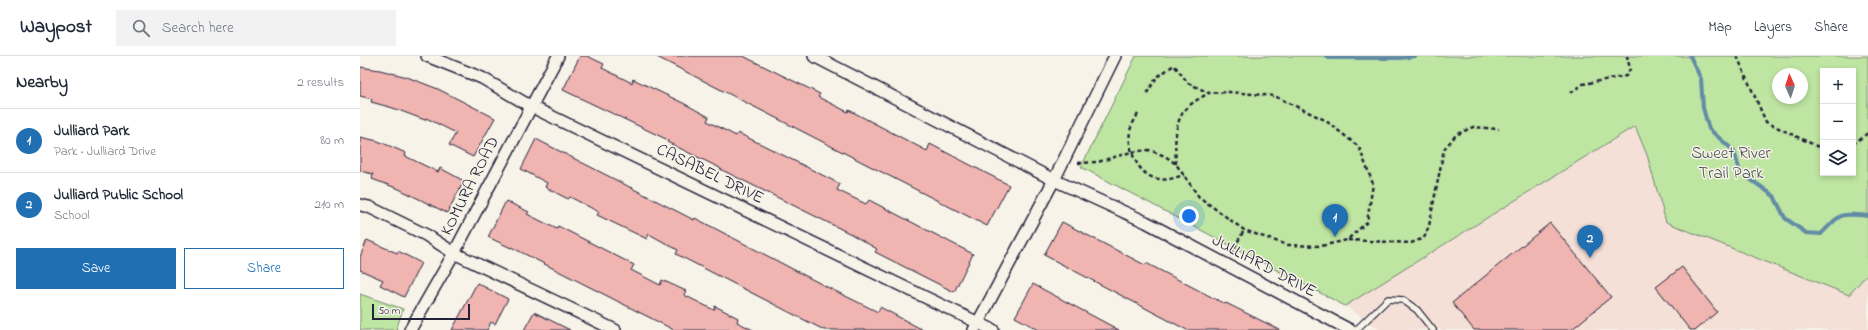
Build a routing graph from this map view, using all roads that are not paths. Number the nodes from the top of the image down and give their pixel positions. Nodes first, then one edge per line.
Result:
1 (427, 56) edge
2 (558, 56) edge
3 (814, 56) edge
4 (1115, 56) edge
5 (530, 106) junction
6 (1054, 180) junction
7 (360, 205) edge
8 (454, 253) junction
9 (976, 326) edge
10 (610, 329) edge
11 (410, 330) edge
12 (993, 330) edge
13 (1350, 330) edge
14 (1356, 330) edge
15 (1433, 330) edge

1 - 5 street, CASABEL DRIVE
2 - 5 street, KOMURA ROAD
3 - 6 street, JULLIARD DRIVE
4 - 6 street
5 - 8 street, KOMURA ROAD
5 - 9 street, CASABEL DRIVE
6 - 9 street
6 - 13 street, JULLIARD DRIVE
7 - 8 street
8 - 10 street
8 - 11 street, KOMURA ROAD
9 - 12 street, CASABEL DRIVE
14 - 15 lane

